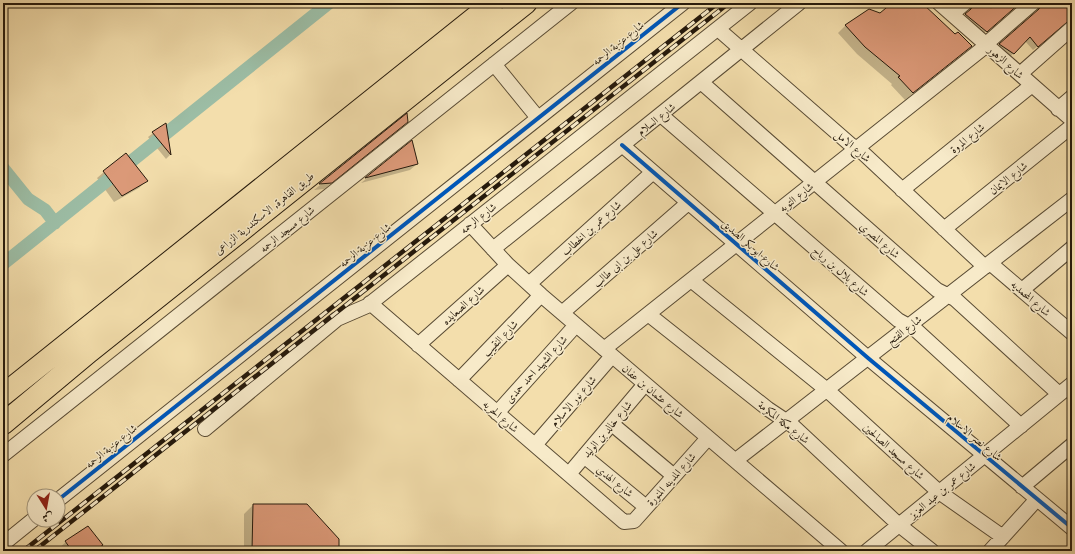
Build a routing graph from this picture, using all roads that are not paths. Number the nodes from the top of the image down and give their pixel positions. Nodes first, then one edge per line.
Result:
1 (493, 3) edge
2 (526, 3) edge
3 (571, 3) edge
4 (682, 3) edge
5 (750, 3) edge
6 (798, 3) edge
7 (939, 3) edge
8 (965, 3) edge
9 (1033, 3) edge
10 (952, 14) junction
11 (1072, 28) edge
12 (718, 29) junction
13 (986, 45) junction
14 (742, 50) junction
15 (494, 64) junction
16 (1020, 74) junction
17 (701, 82) junction
18 (1032, 85) junction
19 (1072, 97) edge
20 (1058, 109) junction
21 (660, 115) junction
22 (538, 118) junction
23 (1072, 120) edge
24 (1072, 126) edge
25 (622, 145) junction
26 (857, 149) junction
27 (653, 172) junction
28 (814, 182) junction
29 (902, 190) junction
30 (1072, 199) edge
31 (688, 203) junction
32 (775, 214) junction
33 (470, 224) junction
34 (944, 229) junction
35 (736, 244) junction
36 (1072, 248) edge
37 (493, 249) junction
38 (508, 265) junction
39 (988, 265) junction
40 (691, 280) junction
41 (529, 284) junction
42 (1022, 290) junction
43 (541, 295) junction
44 (948, 296) junction
45 (370, 303) junction
46 (562, 313) junction
47 (648, 314) junction
48 (576, 325) junction
49 (910, 325) junction
50 (1069, 325) edge
51 (418, 345) junction
52 (608, 352) junction
53 (868, 358) junction
54 (459, 380) junction
55 (645, 384) junction
56 (1072, 384) edge
57 (827, 390) junction
58 (3, 394) edge
59 (1059, 394) junction
60 (497, 413) junction
61 (787, 421) junction
62 (3, 424) edge
63 (612, 424) junction
64 (1021, 426) junction
65 (205, 429) dead end
66 (708, 438) junction
67 (535, 445) junction
68 (1072, 445) edge
69 (3, 455) edge
70 (584, 456) junction
71 (984, 456) junction
72 (736, 460) junction
73 (569, 474) junction
74 (674, 476) junction
75 (1022, 487) junction
76 (939, 492) junction
77 (66, 494) edge
78 (1037, 499) junction
79 (646, 507) junction
80 (634, 521) joint
81 (1069, 522) edge
82 (26, 525) edge
83 (899, 525) junction
84 (1004, 536) junction
85 (3, 544) edge
86 (842, 551) edge
87 (867, 551) edge
88 (932, 551) edge
89 (990, 551) edge

1 - 58 highway, طريق القاهرة, الاسكندرية الزراعى
2 - 62 highway, طريق القاهرة, الاسكندرية الزراعى
3 - 15 street, شارع مسجد الرحمه
4 - 22 street, شارع عزبة الرحمه
5 - 12 street, شارع الرحمه
6 - 14 street, شارع السلام
7 - 10 street, شارع الزهور
8 - 10 street
9 - 13 street, شارع التوبه
10 - 13 street, شارع الزهور
11 - 16 street
12 - 14 street, شارع الامل
12 - 33 street, شارع الرحمه
13 - 16 street, شارع الزهور
13 - 26 street, شارع التوبه
14 - 17 street, شارع السلام
14 - 26 street, شارع الامل
15 - 22 street
15 - 69 street, شارع مسجد الرحمه
16 - 18 street, شارع الزهور
17 - 21 street, شارع السلام
17 - 28 street, شارع المصري
18 - 20 street, شارع الزهور
18 - 29 street, شارع المروة
19 - 20 street
20 - 23 street, شارع الزهور
21 - 25 street, شارع السلام
21 - 32 street, شارع بلال بن رباح
22 - 77 street, شارع عزبة الرحمه
24 - 34 street, شارع الايمان
25 - 27 street, شارع ابو بكر الصديق
25 - 37 street, شارع السلام
26 - 28 street, شارع التوبه
26 - 29 street, شارع الامل
27 - 31 street, شارع ابو بكر الصديق
27 - 41 street, شارع عمر بن الخطاب
28 - 32 street, شارع التوبه
28 - 44 street, شارع المصري
29 - 34 street, شارع الامل
30 - 39 street, شارع الفتح
31 - 35 street, شارع ابو بكر الصديق
31 - 46 street, شارع على بن ابى طالب
32 - 35 street, شارع التوبه
32 - 49 street, شارع بلال بن رباح
33 - 37 street, شارع عثمان بن عفان
33 - 45 street, شارع الرحمه
34 - 39 street, شارع الامل
35 - 40 street, شارع التوبه
35 - 53 street, شارع ابو بكر الصديق
36 - 42 street
37 - 38 street, شارع عثمان بن عفان
38 - 41 street, شارع عثمان بن عفان
38 - 51 street, شارع الصعايده
39 - 42 street, شارع المحمديه
39 - 44 street, شارع الفتح
40 - 47 street, شارع التوبه
40 - 57 street
41 - 43 street, شارع عثمان بن عفان
42 - 50 street, شارع المحمديه
43 - 46 street, شارع عثمان بن عفان
43 - 54 street, شارع النقيب
44 - 49 street, شارع الفتح
44 - 59 street, شارع المصري
45 - 51 street, شارع الحريه
45 - 65 street, شارع الرحمه
46 - 48 street, شارع عثمان بن عفان
47 - 52 street, شارع التوبه
47 - 61 street, شارع مكة المكرمة
48 - 52 street, شارع عثمان بن عفان
48 - 60 street, شارع الشهيد احمد حمدى
49 - 53 street, شارع الفتح
49 - 64 street, شارع بلال بن رباح
51 - 54 street, شارع الحريه
52 - 55 street, شارع عثمان بن عفان
52 - 67 street, شارع نور الاسلام
53 - 57 street, شارع الفتح
53 - 71 street, شارع نصر الاسلام
54 - 60 street, شارع الحريه
55 - 63 street, شارع خالد بن الوليد
55 - 66 street, شارع عثمان بن عفان
56 - 59 street, شارع عمر بن عبد العزيز
57 - 61 street, شارع الفتح
57 - 76 street, شارع مسجد الصالحين
59 - 64 street, شارع عمر بن عبد العزيز
60 - 67 street, شارع الحريه
61 - 72 street, شارع الفتح
61 - 83 street, شارع مكة المكرمة
63 - 70 street, شارع خالد بن الوليد
63 - 74 street
64 - 71 street, شارع عمر بن عبد العزيز
66 - 72 street, شارع عثمان بن عفان
66 - 74 street, شارع المدينه المنورة
67 - 73 street, شارع الحريه
68 - 75 street
70 - 73 street, شارع خالد بن الوليد
70 - 79 street, شارع الهدي
71 - 75 street, شارع نصر الاسلام
71 - 76 street, شارع عمر بن عبد العزيز
72 - 86 street, شارع عثمان بن عفان
73 - 80 street, شارع الحريه
74 - 79 street, شارع المدينه المنورة
75 - 78 street, شارع نصر الاسلام
76 - 83 street, شارع عمر بن عبد العزيز
76 - 84 street, شارع مسجد الصالحين
78 - 81 street, شارع نصر الاسلام
78 - 84 street
79 - 80 street, شارع المدينه المنورة
82 - 85 street
83 - 87 street, شارع عمر بن عبد العزيز
83 - 88 street, شارع مكة المكرمة
84 - 89 street

